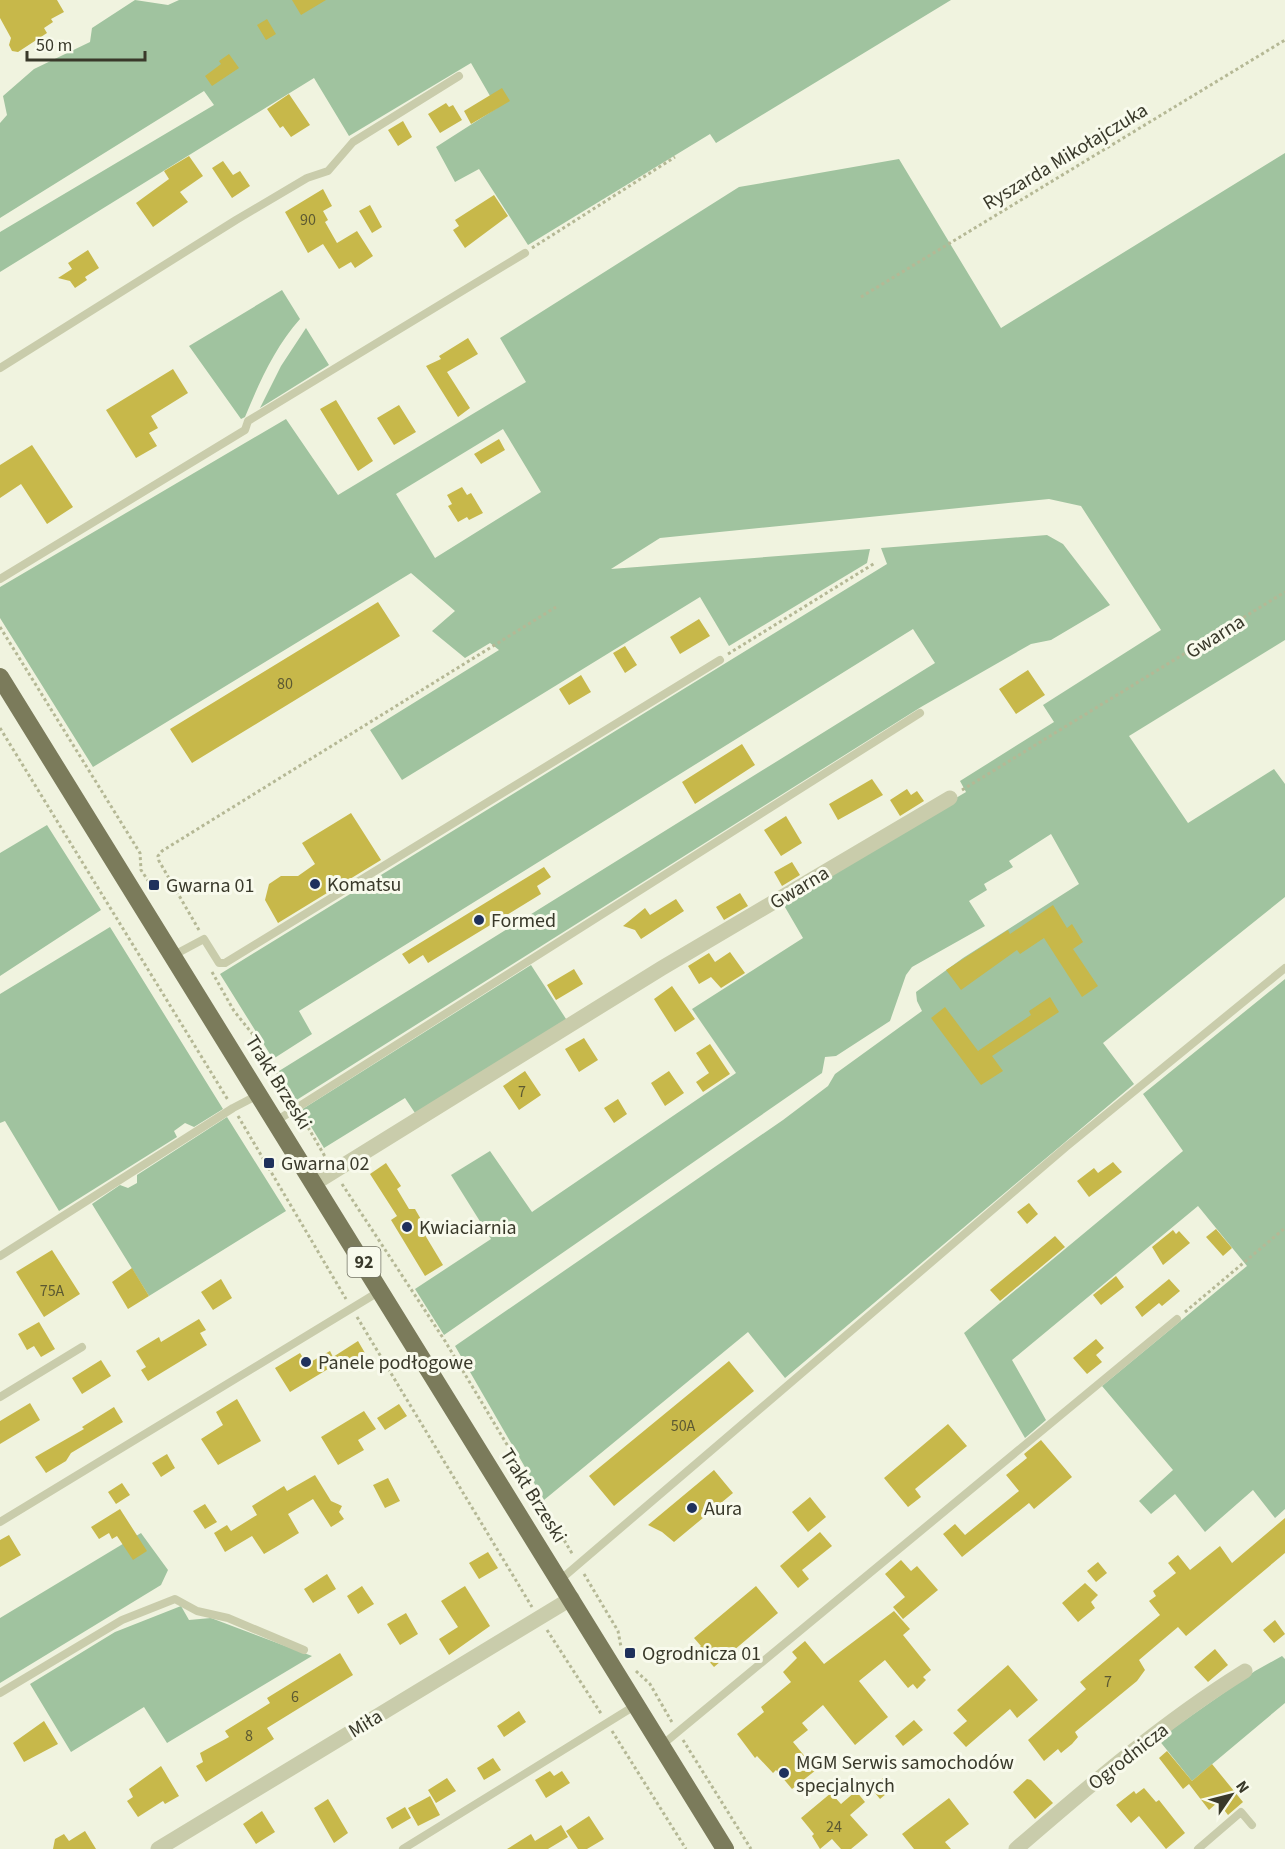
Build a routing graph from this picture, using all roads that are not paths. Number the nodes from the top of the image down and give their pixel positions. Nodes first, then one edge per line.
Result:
1 (459, 76) dead end
2 (525, 253) road end
3 (0, 368) edge
4 (0, 579) edge
5 (720, 660) road end
6 (0, 676) edge
7 (920, 713) dead end
8 (950, 798) road end
9 (174, 955) junction
10 (1285, 968) edge
11 (260, 1094) junction
12 (276, 1120) junction
13 (315, 1183) junction
14 (0, 1256) edge
15 (381, 1290) junction
16 (1177, 1319) road end
17 (82, 1347) dead end
18 (0, 1397) edge
19 (0, 1522) edge
20 (560, 1580) junction
21 (572, 1598) junction
22 (304, 1650) dead end
23 (1245, 1671) dead end
24 (0, 1693) edge
25 (637, 1705) junction
26 (662, 1746) junction
27 (1252, 1825) dead end
28 (159, 1849) edge
29 (403, 1849) edge
30 (725, 1849) edge
31 (1016, 1849) edge
32 (1198, 1849) edge

1 - 3 lane
2 - 4 lane
5 - 9 lane
6 - 9 main road, Trakt Brzeski / 92
7 - 12 lane
8 - 13 street, Gwarna
9 - 11 main road, Trakt Brzeski / 92
10 - 20 lane
11 - 12 main road, Trakt Brzeski / 92
11 - 14 lane
12 - 13 main road, Trakt Brzeski / 92
13 - 15 main road, Trakt Brzeski / 92
15 - 19 lane
15 - 20 main road, Trakt Brzeski / 92
16 - 26 lane
17 - 18 lane
20 - 21 main road, Trakt Brzeski / 92
21 - 25 main road, Trakt Brzeski / 92
21 - 28 street, Miła
22 - 24 lane
23 - 31 street, Ogrodnicza
25 - 26 main road, Trakt Brzeski / 92
25 - 29 lane
26 - 30 main road, Trakt Brzeski / 92
27 - 32 lane

